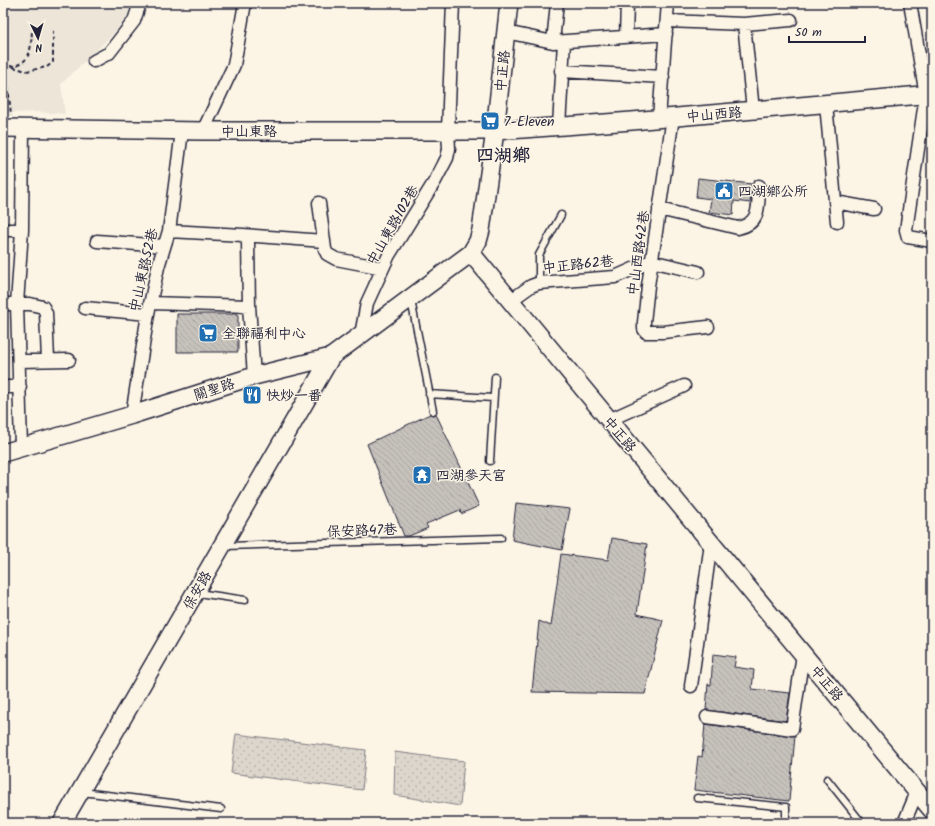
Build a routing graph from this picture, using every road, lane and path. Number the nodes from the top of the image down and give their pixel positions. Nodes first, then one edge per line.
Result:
1 (140, 3) edge
2 (245, 3) edge
3 (453, 3) edge
4 (509, 3) edge
5 (557, 3) edge
6 (628, 3) edge
7 (668, 3) edge
8 (910, 3) edge
9 (791, 20) dead end
10 (667, 21) junction
11 (744, 24) junction
12 (32, 30) dead end
13 (53, 30) dead end
14 (506, 32) junction
15 (666, 34) junction
16 (626, 37) junction
17 (559, 42) junction
18 (94, 61) dead end
19 (4, 66) edge
20 (13, 67) junction
21 (561, 71) junction
22 (663, 77) junction
23 (929, 95) edge
24 (826, 104) junction
25 (753, 110) junction
26 (666, 118) junction
27 (13, 125) edge
28 (559, 126) junction
29 (448, 130) junction
30 (182, 131) junction
31 (203, 131) junction
32 (495, 131) junction
33 (759, 186) dead end
34 (835, 202) junction
35 (319, 203) dead end
36 (659, 209) junction
37 (874, 209) dead end
38 (561, 215) dead end
39 (837, 222) dead end
40 (3, 230) edge
41 (22, 230) junction
42 (168, 231) junction
43 (243, 235) junction
44 (97, 241) dead end
45 (324, 241) junction
46 (932, 241) edge
47 (164, 246) junction
48 (471, 253) junction
49 (651, 261) junction
50 (383, 268) junction
51 (698, 272) dead end
52 (539, 282) junction
53 (410, 298) junction
54 (510, 301) junction
55 (3, 304) edge
56 (17, 304) junction
57 (249, 306) junction
58 (85, 308) dead end
59 (149, 308) junction
60 (708, 327) dead end
61 (361, 335) junction
62 (332, 357) junction
63 (48, 360) junction
64 (69, 360) dead end
65 (19, 361) junction
66 (254, 376) junction
67 (495, 377) dead end
68 (684, 386) dead end
69 (3, 387) edge
70 (20, 387) junction
71 (429, 394) junction
72 (493, 398) junction
73 (433, 411) dead end
74 (132, 415) junction
75 (609, 420) junction
76 (21, 447) junction
77 (3, 453) edge
78 (490, 461) dead end
79 (501, 538) dead end
80 (711, 543) junction
81 (223, 546) junction
82 (196, 592) junction
83 (245, 600) dead end
84 (802, 654) junction
85 (691, 686) dead end
86 (707, 718) dead end
87 (827, 779) dead end
88 (80, 792) junction
89 (917, 792) junction
90 (696, 798) dead end
91 (221, 809) dead end
92 (932, 810) edge
93 (62, 823) edge
94 (786, 823) edge
95 (862, 823) edge
96 (904, 823) edge

1 - 18 street
2 - 31 street
3 - 29 street, 中山東路102巷
4 - 14 main road, 中正路
5 - 17 street
6 - 16 street
7 - 10 street, 中山西路42巷
8 - 23 street
9 - 11 street
10 - 11 street
10 - 15 street, 中山西路42巷
11 - 25 street
12 - 20 path
13 - 20 path
14 - 17 street
14 - 32 main road, 中正路
15 - 16 street
15 - 22 street, 中山西路42巷
16 - 17 street
17 - 21 street
19 - 20 path
19 - 27 path
21 - 22 street
21 - 28 street
22 - 26 street, 中山西路42巷
23 - 24 main road, 中山西路
23 - 46 street
24 - 25 main road, 中山西路
24 - 34 street
25 - 26 main road, 中山西路
26 - 28 main road, 中山西路
26 - 36 street, 中山西路42巷
27 - 30 main road, 中山東路
27 - 41 street
28 - 32 main road, 中山西路
29 - 31 main road, 中山東路
29 - 32 main road, 中山東路
29 - 50 street, 中山東路102巷
30 - 31 main road, 中山東路
30 - 42 street, 中山東路52巷
32 - 48 main road, 中正路
33 - 36 street
34 - 37 street
34 - 39 street
35 - 45 street
36 - 49 street, 中山西路42巷
38 - 52 lane
40 - 41 street
41 - 56 street
42 - 43 street
42 - 47 street, 中山東路52巷
43 - 45 street
43 - 57 street
44 - 47 street
45 - 50 street
47 - 59 street, 中山東路52巷
48 - 53 main road, 關聖路
48 - 54 main road, 中正路
49 - 51 street
49 - 52 street, 中正路62巷
49 - 60 street, 中山西路42巷
50 - 61 street, 中山東路102巷
52 - 54 street, 中正路62巷
53 - 61 main road, 關聖路
53 - 71 lane
54 - 75 main road, 中正路
55 - 56 street
56 - 63 street
56 - 65 street
57 - 59 street
57 - 66 street
58 - 59 street
59 - 74 street, 中山東路52巷
61 - 62 main road, 關聖路
62 - 66 main road, 關聖路
62 - 81 main road, 保安路
63 - 64 street
63 - 65 street
65 - 70 street
66 - 74 main road, 關聖路
67 - 72 lane
68 - 75 street
69 - 70 street
70 - 76 street
71 - 72 lane
71 - 73 lane
72 - 78 lane
74 - 76 main road, 關聖路
75 - 80 main road, 中正路
76 - 77 main road, 關聖路
79 - 81 lane, 保安路47巷
80 - 84 main road, 中正路
80 - 85 street
81 - 82 main road, 保安路
82 - 83 lane
82 - 88 main road, 保安路
84 - 86 street
84 - 89 main road, 中正路
87 - 95 lane
88 - 91 lane
88 - 93 main road, 保安路
89 - 92 main road, 中正路
89 - 96 street
90 - 94 lane

